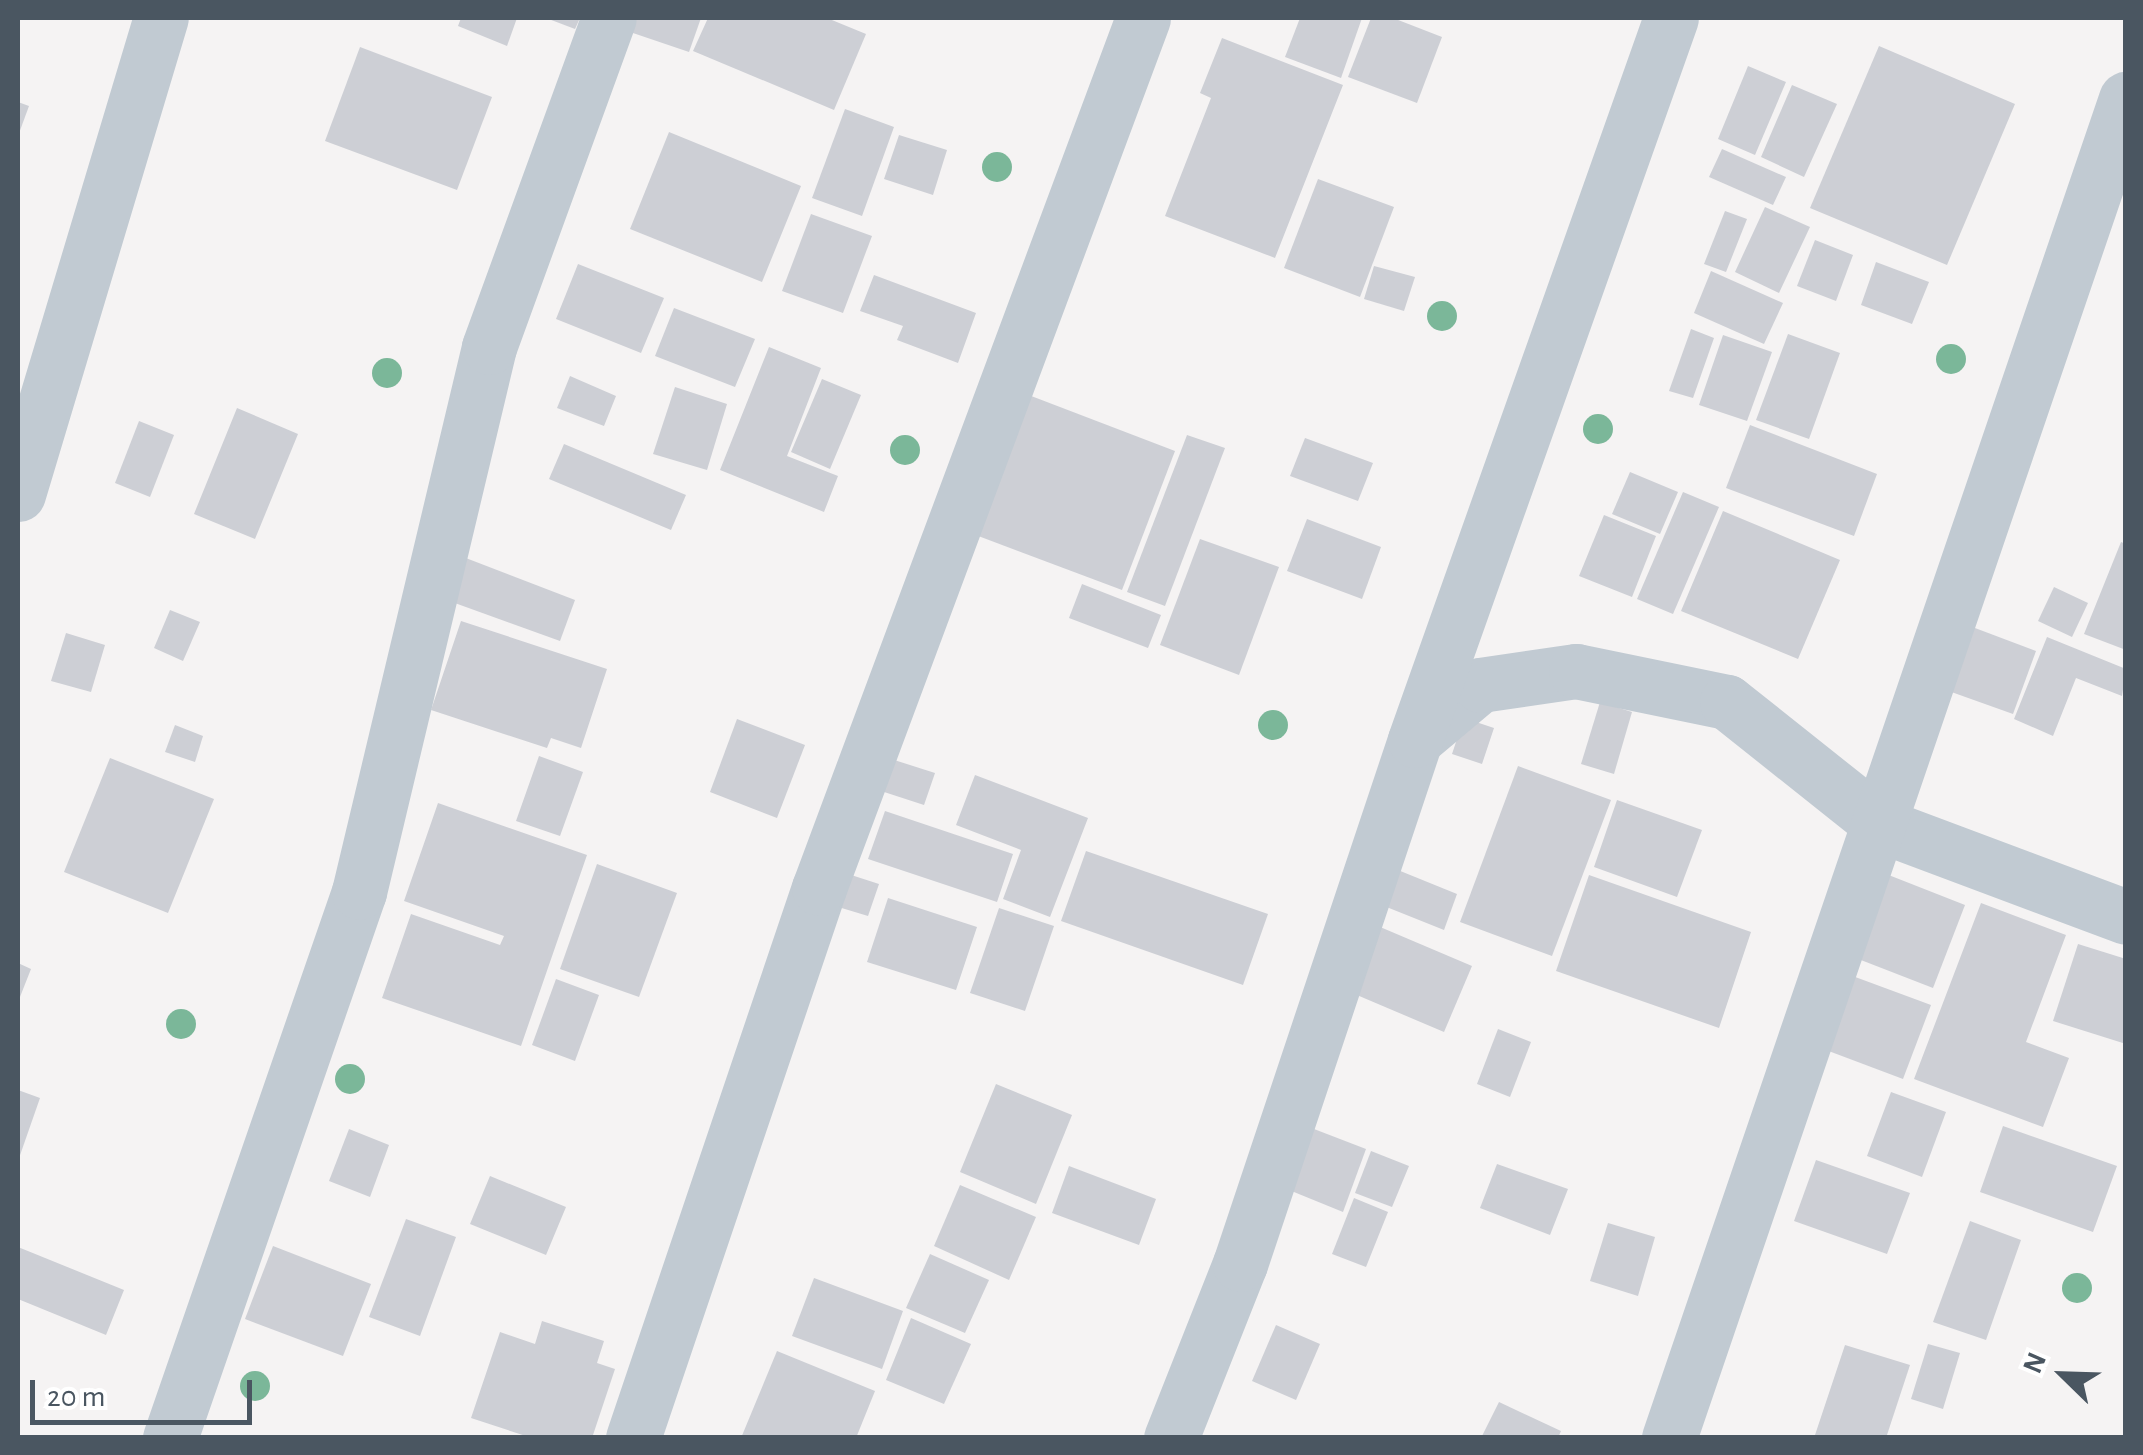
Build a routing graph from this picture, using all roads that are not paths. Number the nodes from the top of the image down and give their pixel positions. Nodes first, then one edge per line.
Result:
1 (161, 18) edge
2 (610, 18) edge
3 (1143, 18) edge
4 (1671, 18) edge
5 (2126, 99) edge
6 (18, 494) edge
7 (1415, 740) junction
8 (1883, 826) junction
9 (2126, 917) edge
10 (170, 1438) edge
11 (633, 1438) edge
12 (1171, 1438) edge
13 (1670, 1438) edge

1 - 6 street
2 - 10 street
3 - 11 street
4 - 7 street
5 - 8 street
7 - 8 street
7 - 12 street
8 - 9 street
8 - 13 street

